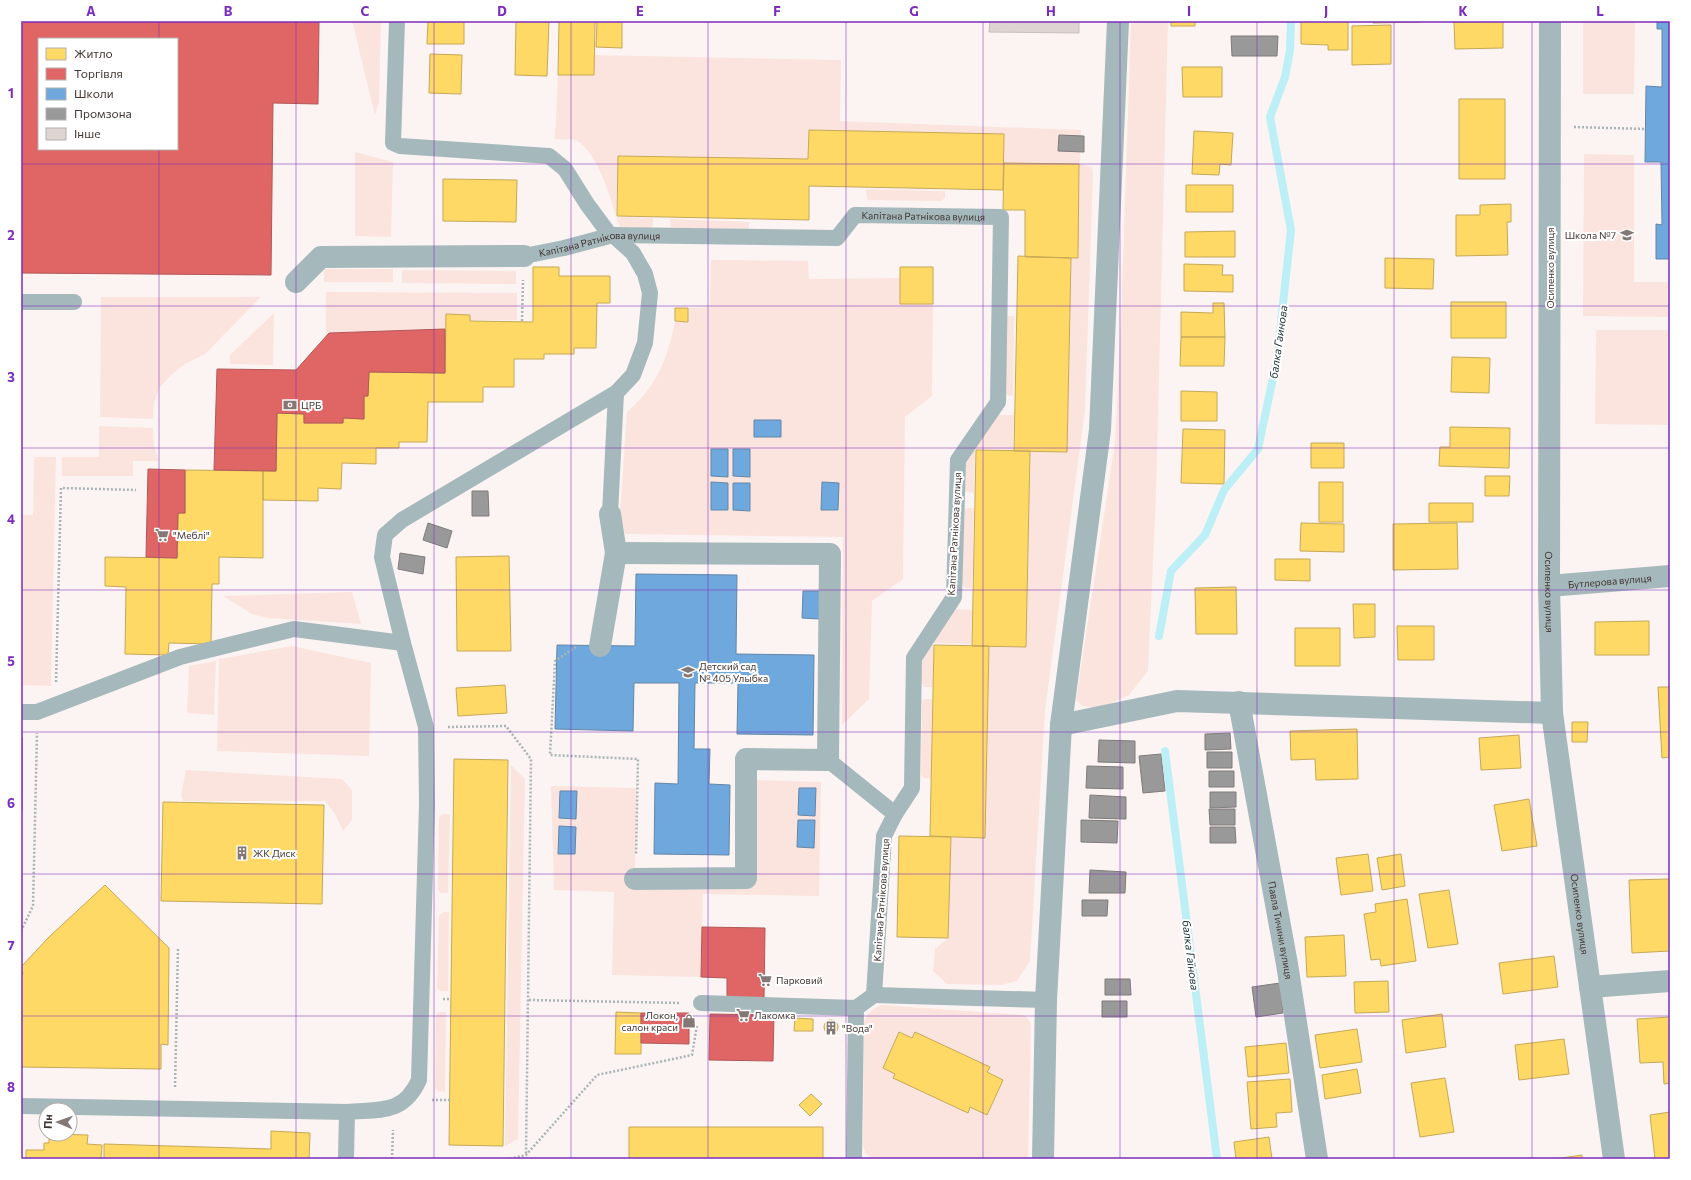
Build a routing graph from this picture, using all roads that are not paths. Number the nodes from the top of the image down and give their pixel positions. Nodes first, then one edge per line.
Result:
1 (397, 21) edge
2 (1118, 21) edge
3 (1550, 21) edge
4 (611, 235) junction
5 (524, 256) joint
6 (296, 282) dead end
7 (21, 302) edge
8 (74, 302) dead end
9 (616, 393) junction
10 (610, 514) joint
11 (616, 553) junction
12 (1670, 576) edge
13 (1549, 586) junction
14 (602, 637) road end
15 (403, 643) junction
16 (1239, 702) junction
17 (21, 712) edge
18 (1552, 713) junction
19 (1061, 725) junction
20 (828, 760) junction
21 (894, 814) junction
22 (635, 879) road end
23 (1670, 982) edge
24 (1590, 987) junction
25 (874, 996) junction
26 (1046, 1000) junction
27 (701, 1003) road end
28 (856, 1008) junction
29 (21, 1106) edge
30 (347, 1112) junction
31 (346, 1159) edge
32 (854, 1159) edge
33 (1043, 1159) edge
34 (1317, 1159) edge
35 (1614, 1159) edge

1 - 4 lane
2 - 19 street
3 - 13 street, Осипенко вулиця
4 - 5 lane, Капітана Ратнікова вулиця
4 - 9 lane
4 - 21 lane, Капітана Ратнікова вулиця
5 - 6 street
7 - 8 lane
9 - 10 lane
9 - 15 lane
10 - 11 street
11 - 14 street
11 - 20 street
12 - 13 street, Бутлерова вулиця
13 - 18 street, Осипенко вулиця
15 - 17 lane
15 - 30 lane
16 - 18 street
16 - 19 street
16 - 34 street, Павла Тичини вулиця
18 - 24 street, Осипенко вулиця
19 - 26 street
20 - 21 lane
20 - 22 street
21 - 25 lane, Капітана Ратнікова вулиця
23 - 24 street
24 - 35 street, Осипенко вулиця
25 - 26 lane
25 - 28 lane
26 - 33 street
27 - 28 lane
28 - 32 lane
29 - 30 lane
30 - 31 lane

